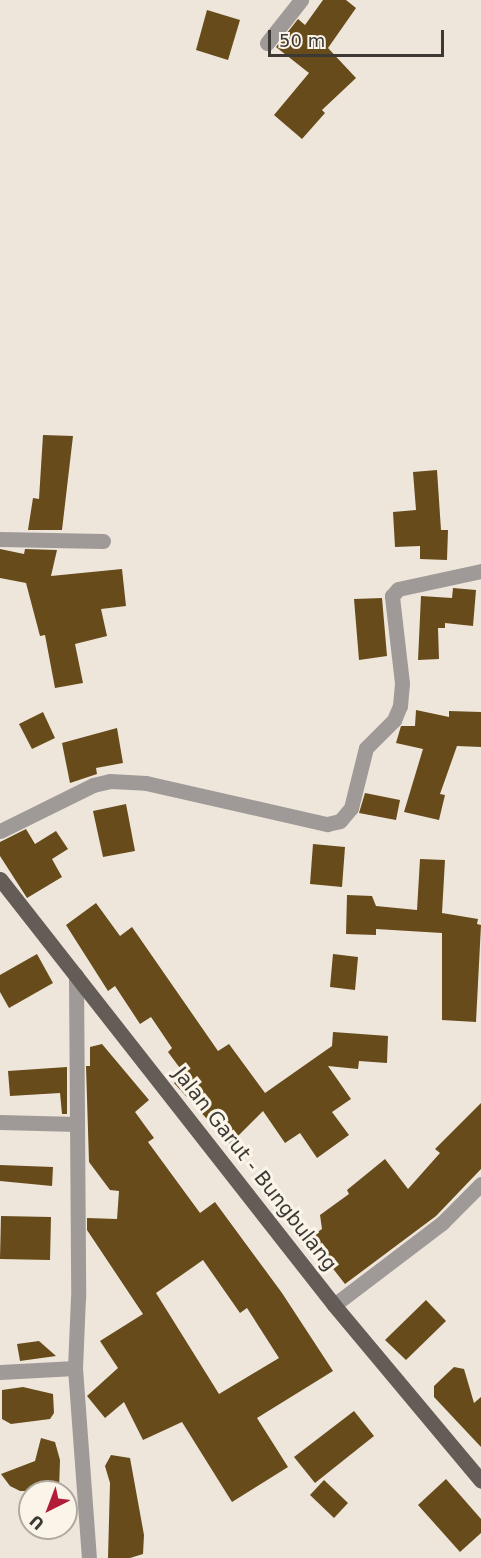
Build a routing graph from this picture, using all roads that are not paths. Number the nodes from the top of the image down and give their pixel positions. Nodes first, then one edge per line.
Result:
1 (302, 0) edge
2 (267, 43) dead end
3 (0, 539) edge
4 (103, 541) dead end
5 (481, 571) edge
6 (0, 831) edge
7 (0, 879) edge
8 (76, 975) junction
9 (0, 1122) edge
10 (77, 1124) junction
11 (481, 1184) edge
12 (334, 1305) junction
13 (75, 1368) junction
14 (0, 1372) edge
15 (481, 1481) edge
16 (89, 1558) edge

1 - 2 street
3 - 4 street
5 - 6 street
7 - 8 main road, Jalan Garut - Bungbulang
8 - 10 street
8 - 12 main road, Jalan Garut - Bungbulang
9 - 10 street
10 - 13 street
11 - 12 street
12 - 15 main road, Jalan Garut - Bungbulang
13 - 14 street
13 - 16 street

